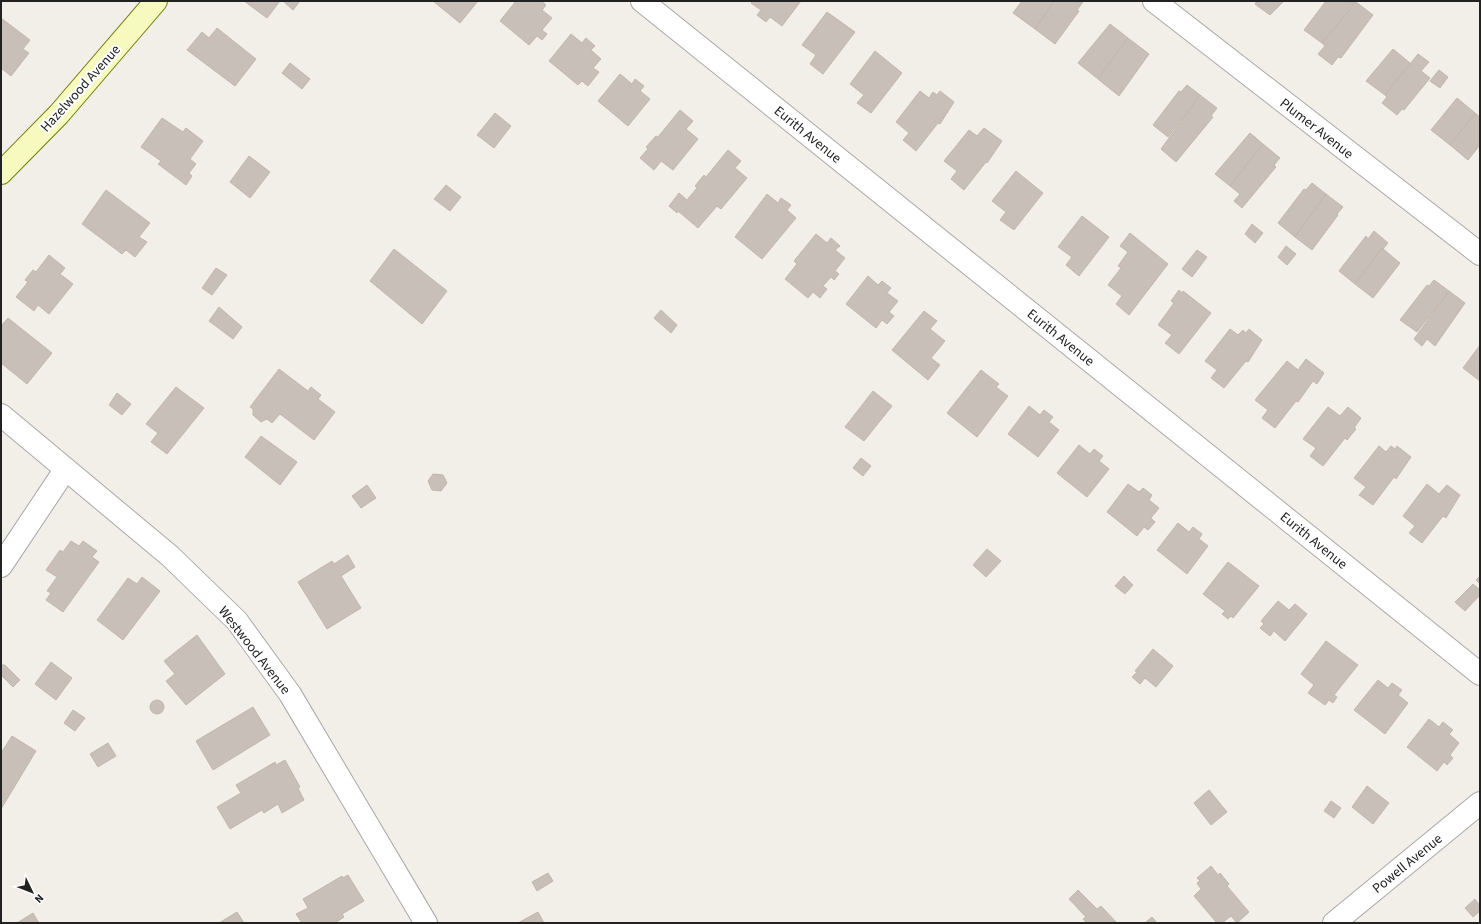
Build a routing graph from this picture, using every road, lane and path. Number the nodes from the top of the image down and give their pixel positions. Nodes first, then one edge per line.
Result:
1 (156, 1) edge
2 (642, 1) edge
3 (1154, 1) edge
4 (1, 173) edge
5 (1480, 254) edge
6 (1, 415) edge
7 (65, 470) junction
8 (1, 566) edge
9 (1480, 674) edge
10 (1480, 803) edge
11 (426, 923) edge
12 (1334, 923) edge

1 - 4 street, Hazelwood Avenue
2 - 9 street, Eurith Avenue
3 - 5 street, Plumer Avenue
6 - 7 street, Westwood Avenue
7 - 8 street
7 - 11 street, Westwood Avenue
10 - 12 street, Powell Avenue

